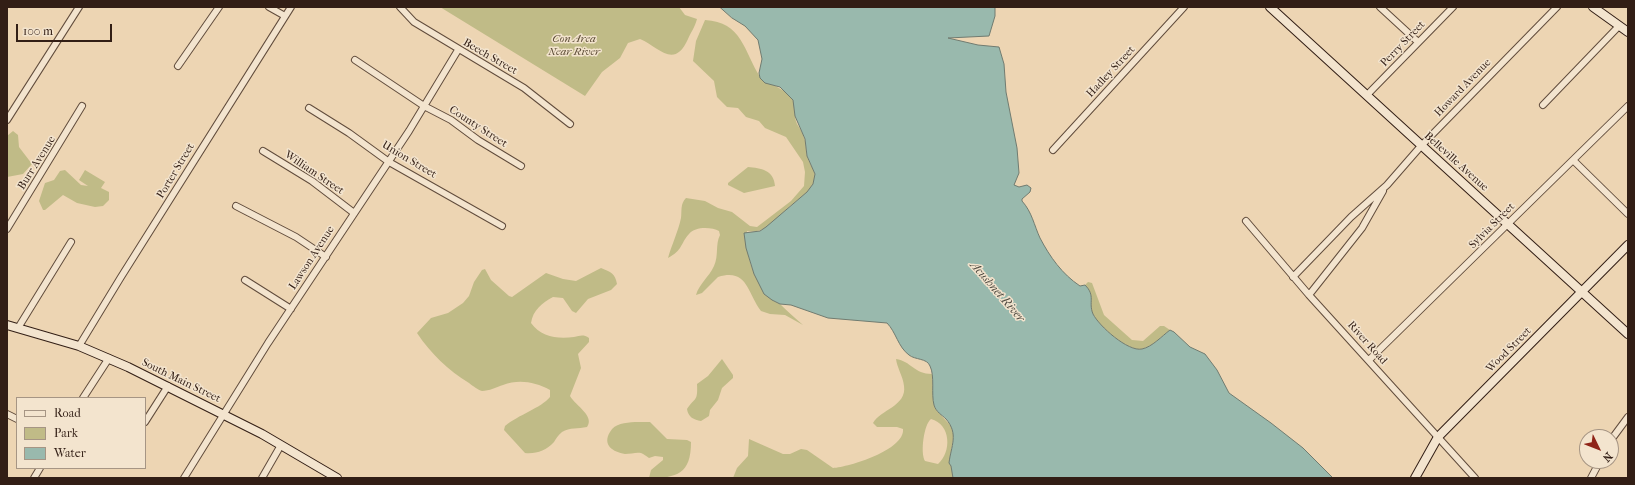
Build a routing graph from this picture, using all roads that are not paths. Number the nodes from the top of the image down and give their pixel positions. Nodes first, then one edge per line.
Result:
1 (79, 7) edge
2 (219, 7) edge
3 (269, 7) edge
4 (291, 7) edge
5 (400, 7) edge
6 (1184, 7) edge
7 (1270, 7) edge
8 (1380, 7) edge
9 (1453, 7) edge
10 (1557, 7) edge
11 (1593, 7) edge
12 (285, 16) junction
13 (1619, 26) junction
14 (1628, 32) edge
15 (1418, 42) junction
16 (458, 50) junction
17 (356, 60) dead end
18 (178, 66) dead end
19 (1367, 95) junction
20 (1543, 105) dead end
21 (82, 106) dead end
22 (424, 106) junction
23 (1628, 106) edge
24 (309, 108) dead end
25 (7, 120) edge
26 (570, 124) dead end
27 (1421, 146) junction
28 (1053, 150) dead end
29 (263, 151) dead end
30 (1572, 160) junction
31 (389, 162) junction
32 (521, 166) dead end
33 (1386, 185) junction
34 (236, 206) dead end
35 (354, 213) junction
36 (1628, 214) edge
37 (1246, 221) dead end
38 (1508, 224) junction
39 (502, 226) dead end
40 (7, 229) edge
41 (71, 242) dead end
42 (1628, 245) edge
43 (326, 257) junction
44 (1293, 276) junction
45 (245, 280) dead end
46 (1581, 292) junction
47 (1309, 295) junction
48 (291, 309) junction
49 (7, 325) edge
50 (18, 328) junction
51 (1627, 331) edge
52 (79, 346) junction
53 (108, 358) junction
54 (1369, 360) junction
55 (168, 386) junction
56 (85, 397) edge
57 (7, 414) edge
58 (224, 414) junction
59 (1628, 417) edge
60 (16, 418) edge
61 (146, 420) edge
62 (1619, 429) edge
63 (1438, 437) junction
64 (281, 445) junction
65 (39, 469) edge
66 (1596, 469) edge
67 (34, 478) edge
68 (184, 478) edge
69 (262, 478) edge
70 (337, 478) edge
71 (1416, 478) edge
72 (1474, 478) edge
73 (1591, 478) edge

1 - 25 street
2 - 18 street
3 - 12 street
4 - 12 street, Porter Street
5 - 16 street, Beech Street
6 - 28 street, Hadley Street
7 - 19 main road, Belleville Avenue
8 - 15 street
9 - 15 street, Perry Street
10 - 27 street, Howard Avenue
11 - 13 main road
12 - 52 street, Porter Street
13 - 14 main road
13 - 20 street
15 - 19 street, Perry Street
16 - 22 street, Lawson Avenue
16 - 26 street, Beech Street
17 - 22 street, County Street
19 - 27 main road, Belleville Avenue
21 - 40 street, Burr Avenue
22 - 31 street, Lawson Avenue
22 - 32 street, County Street
23 - 30 street, Sylvia Street
24 - 31 street, Union Street
27 - 33 street, Howard Avenue
27 - 38 main road, Belleville Avenue
29 - 35 street, William Street
30 - 36 street
30 - 38 street, Sylvia Street
31 - 35 street, Lawson Avenue
31 - 39 street, Union Street
33 - 44 street, Howard Avenue
33 - 47 street, Howard Avenue
34 - 43 street
35 - 43 street, Lawson Avenue
37 - 44 street, River Road
38 - 46 main road, Belleville Avenue
38 - 54 street, Sylvia Street
41 - 50 street
42 - 46 main road, Wood Street
43 - 48 street, Lawson Avenue
44 - 47 street, River Road
45 - 48 street
46 - 51 main road, Belleville Avenue
46 - 63 main road, Wood Street
47 - 54 street, River Road
48 - 58 street, Lawson Avenue
49 - 50 main road, South Main Street
50 - 52 main road, South Main Street
52 - 53 main road, South Main Street
53 - 55 main road, South Main Street
53 - 56 street
54 - 63 street, River Road
55 - 58 main road, South Main Street
55 - 61 street
57 - 60 street
58 - 64 main road, South Main Street
58 - 68 street, Lawson Avenue
59 - 62 street
63 - 71 main road, Wood Street
63 - 72 street, River Road
64 - 69 street
64 - 70 main road, South Main Street
65 - 67 street
66 - 73 street

